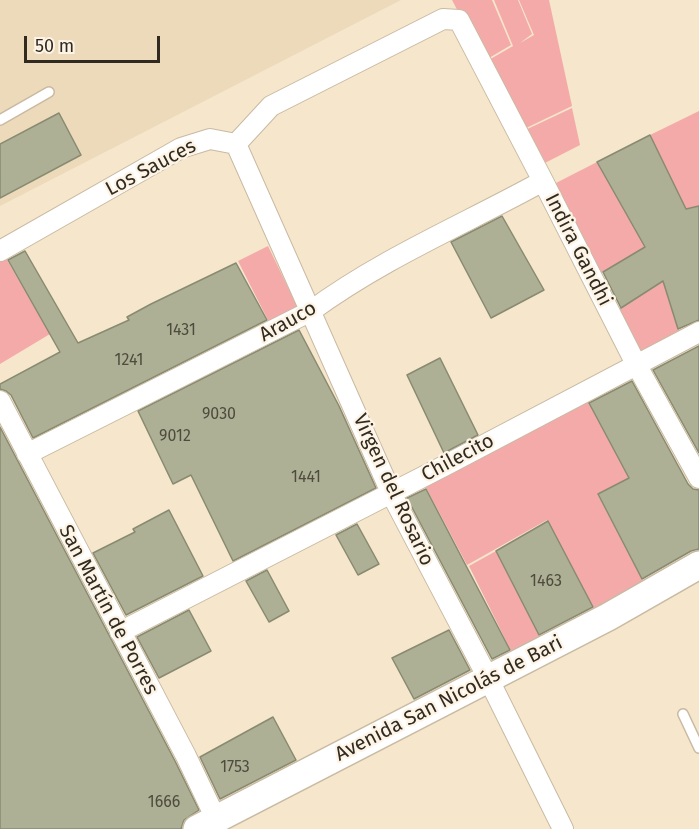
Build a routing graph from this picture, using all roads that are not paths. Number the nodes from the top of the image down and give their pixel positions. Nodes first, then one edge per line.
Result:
1 (49, 92) dead end
2 (0, 120) edge
3 (236, 144) junction
4 (543, 181) junction
5 (0, 251) edge
6 (311, 311) junction
7 (699, 332) edge
8 (636, 364) junction
9 (0, 401) edge
10 (27, 454) junction
11 (699, 478) edge
12 (391, 493) junction
13 (699, 566) edge
14 (120, 632) junction
15 (488, 678) junction
16 (683, 714) dead end
17 (699, 748) edge
18 (206, 824) edge
19 (563, 829) edge

1 - 2 lane
3 - 4 street, Indira Gandhi
3 - 5 street, Los Sauces
3 - 6 street, Virgen del Rosario
4 - 6 street, Arauco
4 - 8 street, Indira Gandhi
6 - 10 street, Arauco
6 - 12 street, Virgen del Rosario
7 - 8 street, Chilecito
8 - 11 street, Indira Gandhi
8 - 12 street, Chilecito
9 - 10 street, San Martín de Porres
10 - 14 street, San Martín de Porres
12 - 14 street, Chilecito
12 - 15 street, Virgen del Rosario
13 - 15 street, Avenida San Nicolás de Bari
14 - 18 street, San Martín de Porres
15 - 18 street, Avenida San Nicolás de Bari
15 - 19 street, Virgen del Rosario
16 - 17 lane

